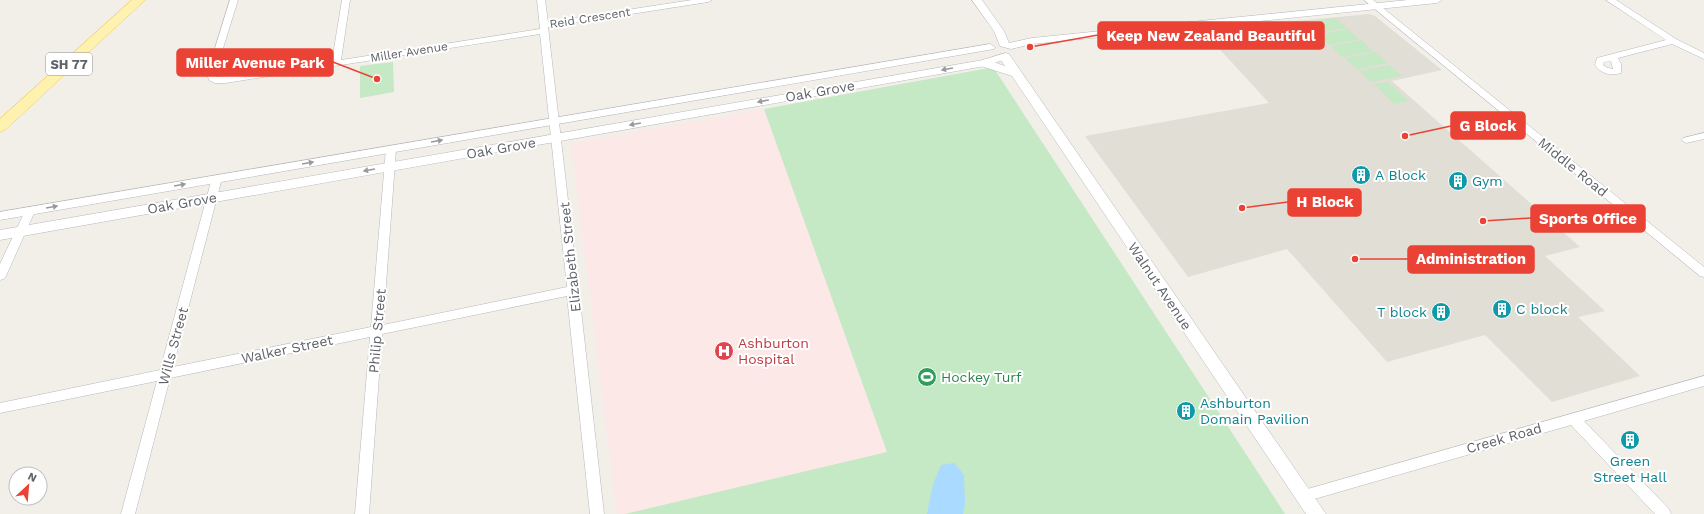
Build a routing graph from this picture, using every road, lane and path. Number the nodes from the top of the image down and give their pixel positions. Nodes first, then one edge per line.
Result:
1 (139, 0) edge
2 (234, 0) edge
3 (346, 0) edge
4 (540, 0) edge
5 (708, 0) edge
6 (977, 0) edge
7 (1437, 0) edge
8 (1610, 0) edge
9 (1372, 3) edge
10 (544, 28) junction
11 (1673, 41) junction
12 (1005, 51) junction
13 (1704, 56) edge
14 (1613, 58) dead end
15 (336, 63) junction
16 (985, 63) junction
17 (1015, 73) junction
18 (554, 121) junction
19 (0, 127) edge
20 (1704, 136) edge
21 (556, 138) junction
22 (1686, 140) dead end
23 (391, 149) junction
24 (390, 167) junction
25 (217, 178) junction
26 (213, 197) junction
27 (30, 211) junction
28 (0, 216) edge
29 (21, 231) junction
30 (0, 235) edge
31 (1704, 273) edge
32 (0, 276) edge
33 (574, 290) junction
34 (377, 330) junction
35 (165, 374) junction
36 (1704, 381) edge
37 (0, 408) edge
38 (1573, 418) junction
39 (1304, 496) junction
40 (128, 514) edge
41 (362, 514) edge
42 (597, 514) edge
43 (1317, 514) edge
44 (1664, 514) edge

1 - 19 main road, SH 77
2 - 15 street, Miller Avenue
3 - 15 street
4 - 10 street, Elizabeth Street
5 - 10 street, Reid Crescent
6 - 12 street
7 - 9 street, Oak Grove
8 - 11 street
9 - 12 street, Oak Grove
9 - 31 street, Middle Road
10 - 15 street, Miller Avenue
10 - 18 street, Elizabeth Street
11 - 13 street
11 - 14 street
12 - 16 street, Oak Grove
12 - 17 main road, Walnut Avenue
12 - 18 street, Oak Grove
16 - 17 main road
16 -> 21 street, Oak Grove
17 - 39 main road, Walnut Avenue
18 - 21 street, Elizabeth Street
23 -> 18 street, Oak Grove
20 - 22 street
21 - 24 street, Oak Grove
21 - 33 street, Elizabeth Street
23 - 24 street, Philip Street
25 -> 23 street, Oak Grove
24 -> 26 street, Oak Grove
24 - 34 street, Philip Street
25 - 26 street, Wills Street
27 -> 25 street, Oak Grove
26 - 29 street, Oak Grove
26 - 35 street, Wills Street
27 - 28 street, Oak Grove
27 - 29 street
29 - 30 street, Oak Grove
29 - 32 street
33 - 34 street, Walker Street
33 - 42 street, Elizabeth Street
34 - 35 street, Walker Street
34 - 41 street, Philip Street
35 - 37 street, Walker Street
35 - 40 street, Wills Street
36 - 38 street, Creek Road
38 - 39 street, Creek Road
38 - 44 street
39 - 43 main road, Walnut Avenue

